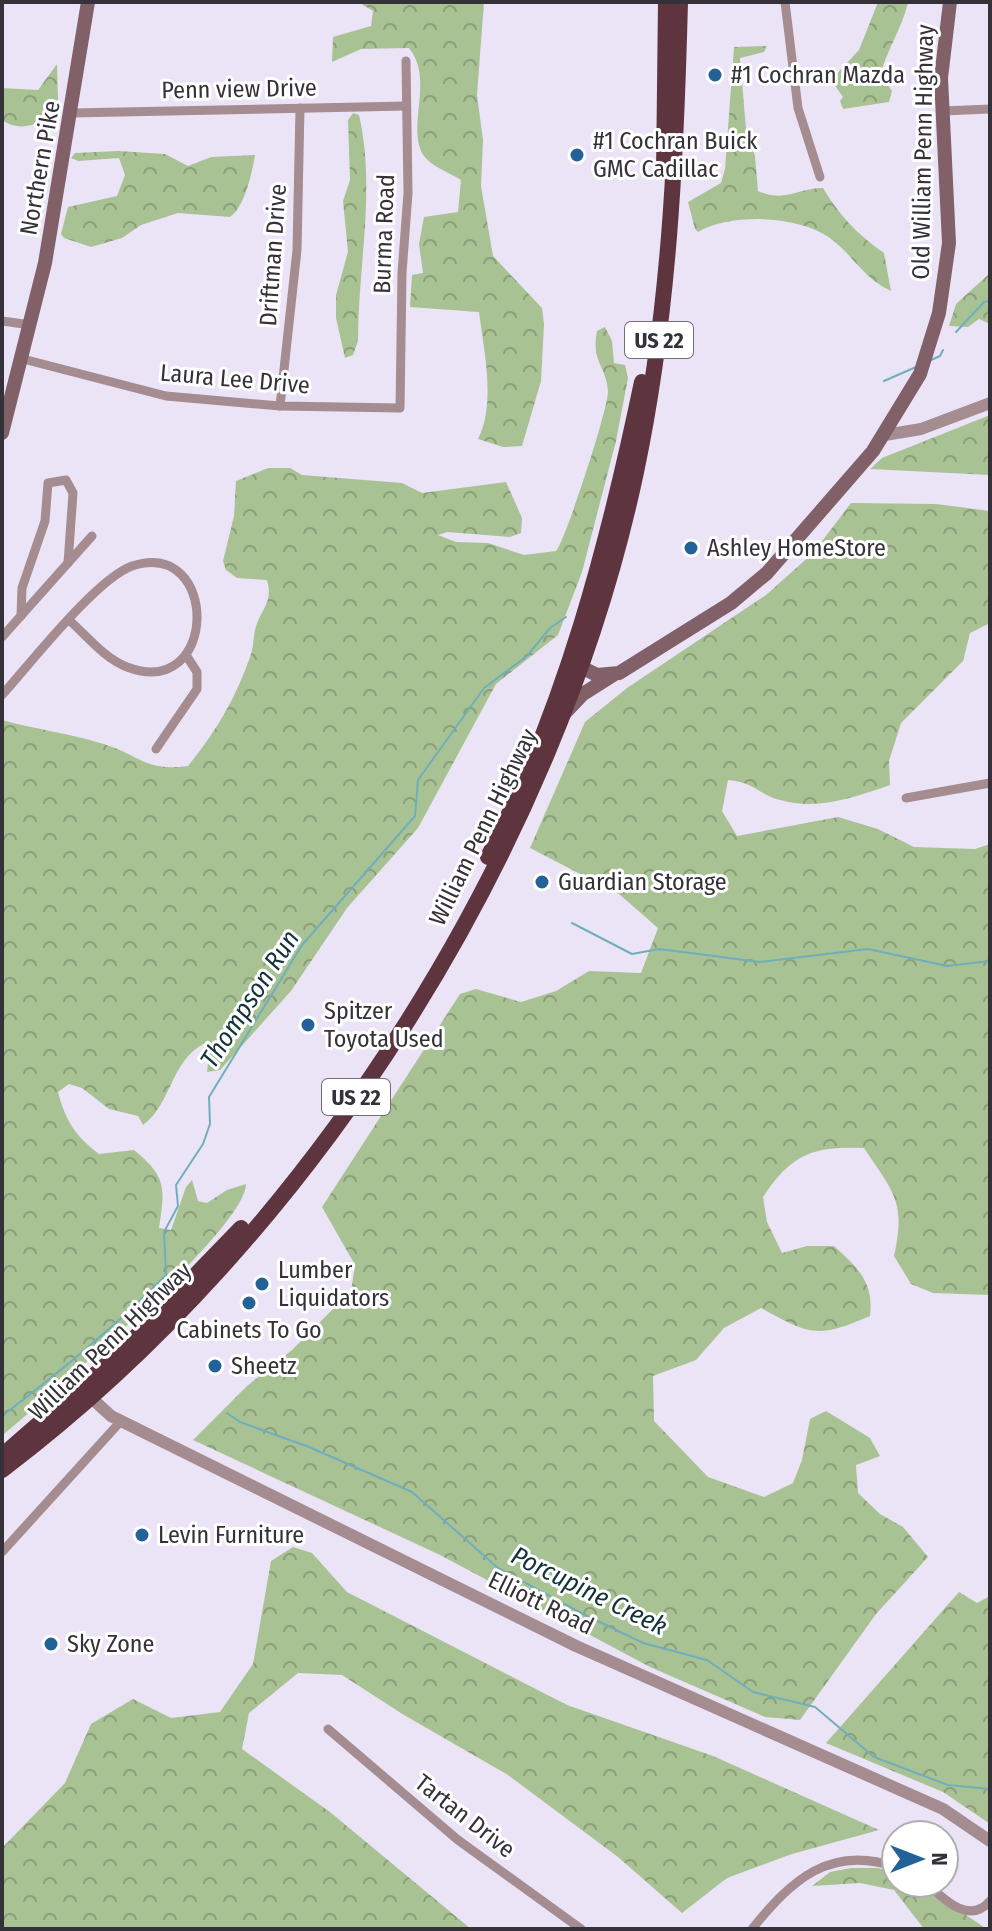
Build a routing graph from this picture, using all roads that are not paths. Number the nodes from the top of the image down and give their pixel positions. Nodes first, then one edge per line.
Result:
1 (88, 2) edge
2 (666, 2) edge
3 (680, 2) edge
4 (785, 2) edge
5 (950, 2) edge
6 (406, 61) dead end
7 (406, 106) junction
8 (300, 108) junction
9 (990, 109) edge
10 (943, 111) junction
11 (72, 113) junction
12 (820, 177) dead end
13 (2, 321) edge
14 (31, 325) junction
15 (23, 359) junction
16 (990, 403) edge
17 (280, 406) junction
18 (400, 408) joint
19 (2, 433) edge
20 (885, 435) junction
21 (92, 536) dead end
22 (68, 563) junction
23 (21, 616) junction
24 (70, 621) junction
25 (2, 637) edge
26 (186, 655) junction
27 (639, 657) junction
28 (577, 664) junction
29 (614, 675) junction
30 (2, 695) edge
31 (564, 714) junction
32 (156, 749) dead end
33 (990, 783) edge
34 (906, 798) dead end
35 (86, 1393) junction
36 (121, 1421) junction
37 (2, 1456) edge
38 (2, 1470) edge
39 (2, 1552) edge
40 (328, 1729) dead end
41 (990, 1841) edge
42 (880, 1864) edge
43 (948, 1899) edge
44 (990, 1901) edge
45 (581, 1929) edge
46 (752, 1929) edge

1 - 11 main road, Northern Pike
2 - 28 highway, William Penn Highway / US 22
3 - 28 highway, William Penn Highway / US 22
4 - 12 street
5 - 10 main road, Old William Penn Highway
6 - 7 street, Burma Road
7 - 8 street, Penn view Drive
7 - 18 street, Burma Road
8 - 11 street, Penn view Drive
8 - 17 street, Driftman Drive
9 - 10 street
10 - 20 main road, Old William Penn Highway
11 - 14 main road, Northern Pike
13 - 14 street
14 - 15 main road, Northern Pike
15 - 17 street, Laura Lee Drive
15 - 19 main road, Northern Pike
16 - 20 street
17 - 18 street, Laura Lee Drive
20 - 27 main road, Old William Penn Highway
21 - 22 street
22 - 23 street
22 - 23 street
23 - 25 street
24 - 26 street
24 - 26 street
24 - 30 street
26 - 32 street
27 - 28 main road, Old William Penn Highway
27 - 29 main road, Old William Penn Highway
28 - 29 main road
28 - 31 highway, William Penn Highway / US 22
28 - 35 highway, William Penn Highway / US 22
29 - 31 main road, Old William Penn Highway
31 - 35 highway, William Penn Highway / US 22
33 - 34 street
35 - 36 street, Elliott Road
35 - 37 highway, William Penn Highway / US 22
35 - 38 highway, William Penn Highway / US 22
36 - 39 street
36 - 41 street, Elliott Road
40 - 45 street, Tartan Drive
42 - 46 street
43 - 44 street

